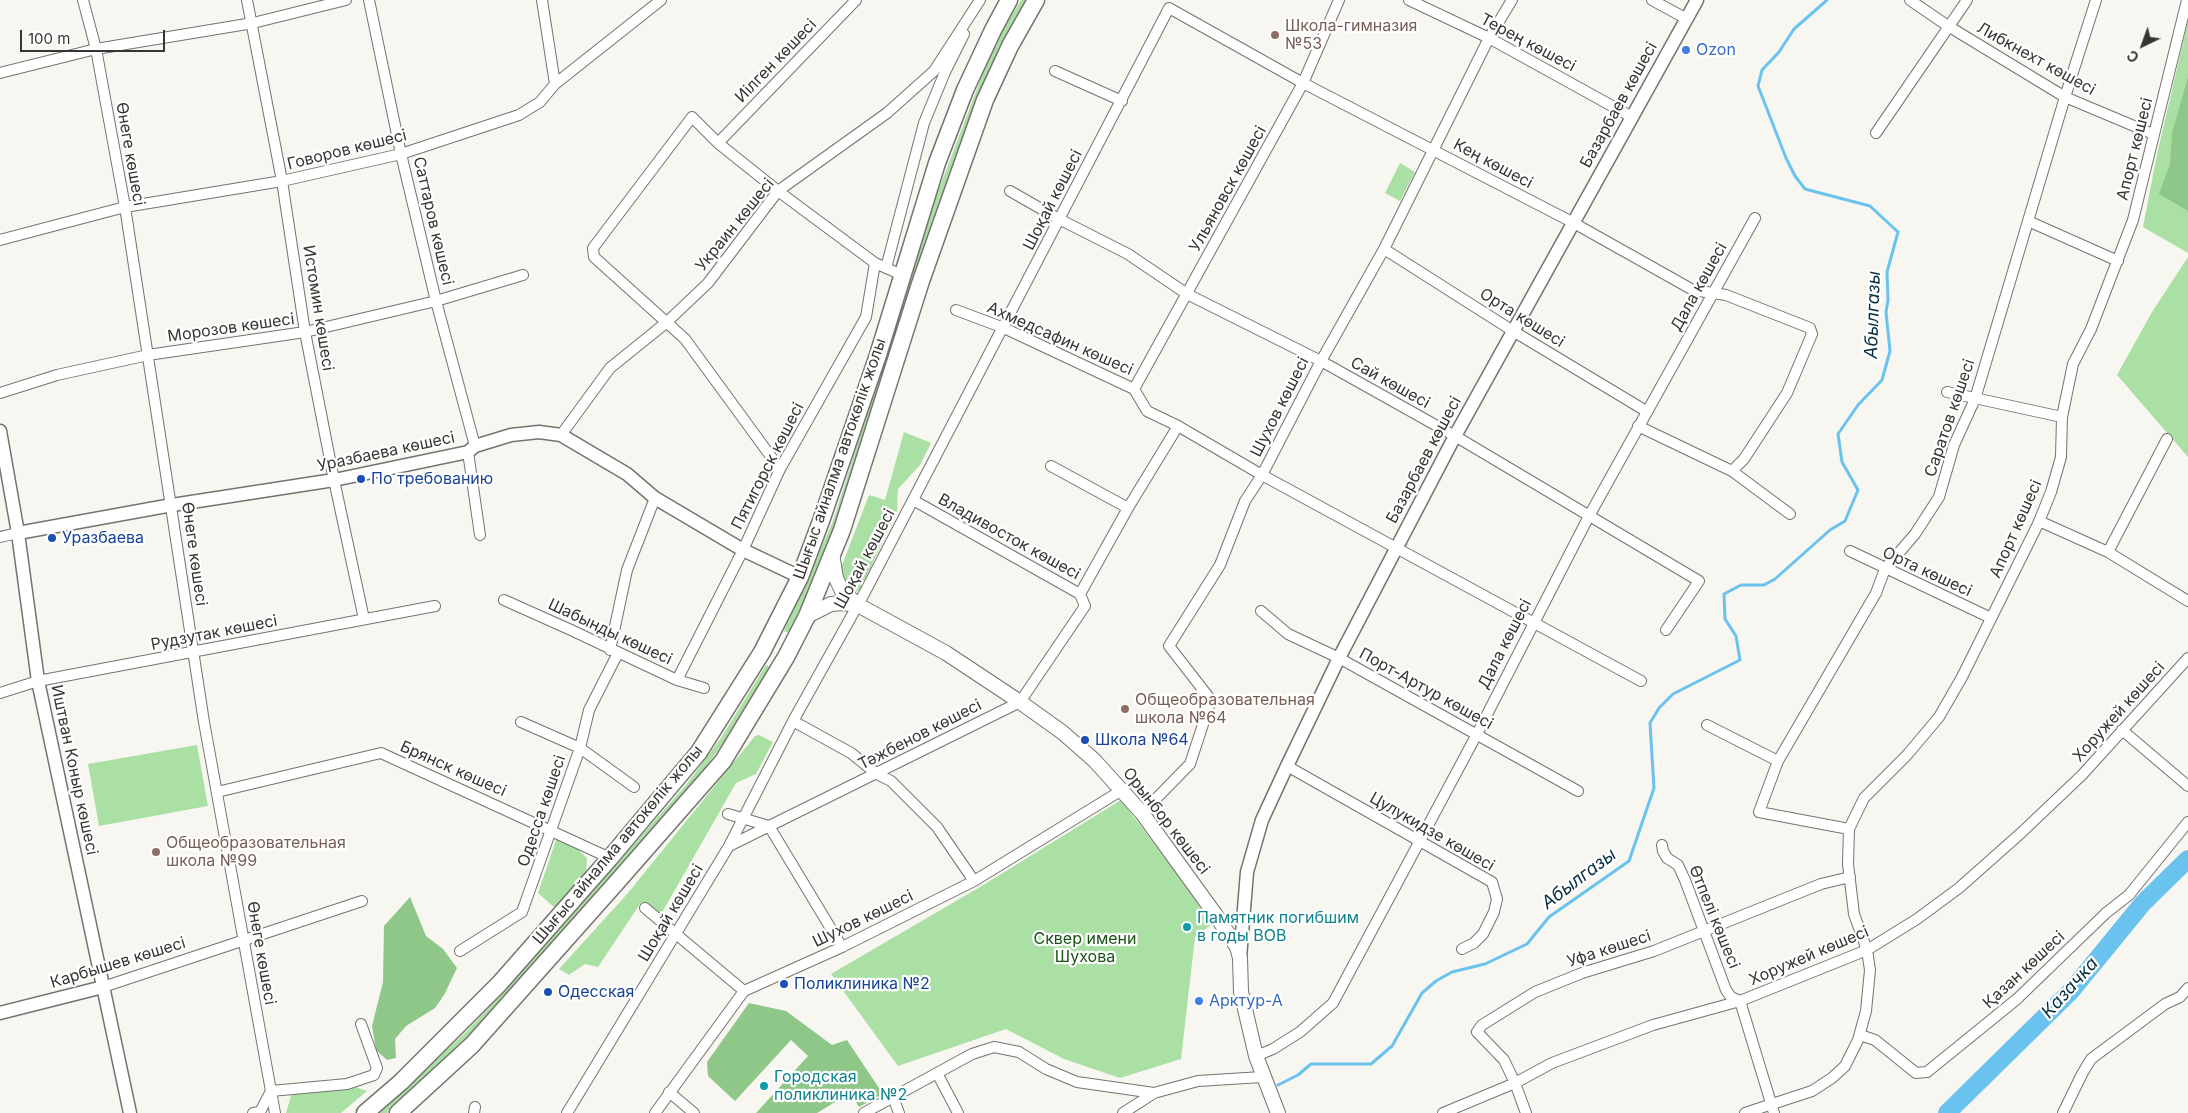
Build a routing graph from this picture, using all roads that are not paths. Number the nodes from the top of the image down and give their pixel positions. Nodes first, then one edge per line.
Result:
1 (84, 0) edge
2 (248, 0) edge
3 (346, 0) edge
4 (369, 0) edge
5 (542, 0) edge
6 (661, 0) edge
7 (856, 0) edge
8 (981, 0) edge
9 (1010, 0) edge
10 (1036, 0) edge
11 (1339, 0) edge
12 (1409, 0) edge
13 (1512, 0) edge
14 (1652, 0) edge
15 (1697, 0) edge
16 (1910, 0) edge
17 (1967, 0) edge
18 (2096, 0) edge
19 (2187, 0) edge
20 (1169, 8) joint
21 (1687, 19) junction
22 (253, 23) junction
23 (1948, 26) junction
24 (1489, 38) junction
25 (96, 49) junction
26 (1055, 71) dead end
27 (0, 73) edge
28 (1303, 83) junction
29 (555, 84) junction
30 (2065, 97) junction
31 (1122, 101) junction
32 (1632, 116) junction
33 (1876, 132) dead end
34 (2153, 134) junction
35 (718, 143) junction
36 (1434, 150) junction
37 (401, 154) junction
38 (282, 181) junction
39 (778, 191) junction
40 (1010, 191) dead end
41 (125, 207) junction
42 (1755, 218) dead end
43 (1059, 219) junction
44 (2028, 221) junction
45 (1572, 222) junction
46 (0, 240) edge
47 (1384, 249) junction
48 (2118, 261) junction
49 (875, 263) junction
50 (886, 268) junction
51 (524, 275) dead end
52 (902, 275) junction
53 (1187, 294) junction
54 (1712, 294) junction
55 (436, 301) junction
56 (956, 310) dead end
57 (667, 322) junction
58 (1004, 328) junction
59 (1513, 331) junction
60 (305, 332) junction
61 (148, 356) junction
62 (1321, 361) junction
63 (1134, 389) junction
64 (1947, 392) dead end
65 (0, 393) edge
66 (1974, 399) junction
67 (1646, 411) junction
68 (2062, 417) junction
69 (1178, 426) junction
70 (1638, 426) junction
71 (0, 431) edge
72 (561, 435) junction
73 (1455, 436) junction
74 (2167, 439) dead end
75 (471, 449) junction
76 (1051, 466) dead end
77 (780, 469) junction
78 (1732, 471) junction
79 (1262, 475) junction
80 (334, 480) junction
81 (655, 498) junction
82 (913, 500) junction
83 (172, 505) junction
84 (1128, 508) junction
85 (1790, 514) dead end
86 (1589, 516) junction
87 (2039, 521) junction
88 (18, 533) junction
89 (480, 535) dead end
90 (0, 537) edge
91 (1397, 547) junction
92 (743, 550) junction
93 (1850, 551) dead end
94 (2108, 552) junction
95 (832, 554) junction
96 (1885, 569) junction
97 (800, 577) junction
98 (1080, 594) junction
99 (504, 600) dead end
100 (2188, 601) edge
101 (858, 605) junction
102 (435, 606) dead end
103 (1084, 606) joint
104 (1261, 611) dead end
105 (807, 616) junction
106 (1991, 618) junction
107 (364, 619) junction
108 (1532, 623) junction
109 (1666, 630) dead end
110 (614, 651) junction
111 (194, 652) junction
112 (1339, 658) junction
113 (2188, 658) edge
114 (677, 680) junction
115 (1641, 680) dead end
116 (38, 681) junction
117 (704, 688) dead end
118 (0, 693) edge
119 (1020, 702) junction
120 (793, 721) junction
121 (520, 722) dead end
122 (1707, 725) dead end
123 (2122, 730) junction
124 (1477, 734) junction
125 (580, 748) junction
126 (1778, 761) junction
127 (1288, 766) junction
128 (877, 774) junction
129 (2188, 786) edge
130 (634, 787) dead end
131 (1122, 790) junction
132 (1578, 790) dead end
133 (217, 792) junction
134 (1142, 813) junction
135 (728, 814) dead end
136 (744, 818) junction
137 (2188, 822) edge
138 (769, 826) junction
139 (1849, 829) junction
140 (551, 831) junction
141 (1418, 841) junction
142 (729, 846) junction
143 (1662, 846) dead end
144 (610, 858) junction
145 (1850, 878) junction
146 (974, 881) junction
147 (362, 902) dead end
148 (645, 908) dead end
149 (1705, 930) junction
150 (675, 933) junction
151 (244, 941) junction
152 (842, 947) junction
153 (1462, 949) dead end
154 (1867, 950) junction
155 (460, 952) dead end
156 (1240, 958) junction
157 (103, 987) junction
158 (2188, 988) edge
159 (744, 991) junction
160 (1740, 1002) junction
161 (0, 1013) edge
162 (361, 1024) dead end
163 (1860, 1035) junction
164 (1256, 1056) junction
165 (937, 1073) junction
166 (1262, 1077) junction
167 (1515, 1083) junction
168 (271, 1090) junction
169 (670, 1092) junction
170 (1154, 1094) junction
171 (893, 1097) junction
172 (1772, 1109) edge
173 (130, 1113) edge
174 (253, 1113) edge
175 (275, 1113) edge
176 (365, 1113) edge
177 (398, 1113) edge
178 (567, 1113) edge
179 (655, 1113) edge
180 (694, 1113) edge
181 (864, 1113) edge
182 (899, 1113) edge
183 (958, 1113) edge
184 (1123, 1113) edge
185 (1278, 1113) edge
186 (1442, 1113) edge
187 (1526, 1113) edge
188 (1745, 1113) edge
189 (2063, 1113) edge

1 - 25 street, Өнеге көшесі
2 - 22 street, Истомин көшесі
3 - 22 street
4 - 37 street, Саттаров көшесі
5 - 29 street
6 - 29 street, Говоров көшесі
7 - 35 street, Иілген көшесі
8 - 39 street, Украин көшесі
8 - 50 street
9 - 52 main road, Шығыс айналма автокөлік жолы
10 - 95 main road, Шығыс айналма автокөлік жолы
11 - 28 street, Ульяновск көшесі
12 - 24 street, Терең көшесі
13 - 24 street, Шухов көшесі
14 - 21 street
15 - 21 street, Базарбаев көшесі
16 - 23 street, Либкнехт көшесі
17 - 23 street
18 - 30 street, Саратов көшесі
19 - 34 street, Апорт көшесі
20 - 28 street, Кең көшесі
20 - 31 street, Шоқай көшесі
21 - 32 street, Базарбаев көшесі
22 - 25 street
22 - 38 street, Истомин көшесі
23 - 30 street, Либкнехт көшесі
23 - 33 street
24 - 32 street, Терең көшесі
24 - 36 street, Шухов көшесі
25 - 27 street
25 - 41 street, Өнеге көшесі
26 - 31 street
28 - 36 street, Кең көшесі
28 - 53 street, Ульяновск көшесі
29 - 37 street, Говоров көшесі
30 - 34 street, Либкнехт көшесі
30 - 44 street, Саратов көшесі
31 - 43 street, Шоқай көшесі
32 - 45 street, Базарбаев көшесі
34 - 48 street, Апорт көшесі
35 - 39 street
35 - 57 street
36 - 45 street, Кең көшесі
36 - 47 street, Шухов көшесі
37 - 38 street, Говоров көшесі
37 - 55 street, Саттаров көшесі
38 - 41 street, Говоров көшесі
38 - 60 street, Истомин көшесі
39 - 49 street
39 - 57 street, Украин көшесі
40 - 43 street, Сай көшесі
41 - 46 street, Говоров көшесі
41 - 61 street, Өнеге көшесі
42 - 54 street, Дала көшесі
43 - 53 street, Сай көшесі
43 - 58 street, Шоқай көшесі
44 - 48 street
44 - 66 street, Саратов көшесі
45 - 54 street, Кең көшесі
45 - 59 street, Базарбаев көшесі
47 - 59 street, Орта көшесі
47 - 62 street, Шухов көшесі
48 - 68 street, Апорт көшесі
49 - 50 street
49 - 77 street, Пятигорск көшесі
50 - 52 street
51 - 55 street, Морозов көшесі
52 - 97 main road, Шығыс айналма автокөлік жолы
53 - 62 street, Сай көшесі
53 - 63 street, Ульяновск көшесі
54 - 67 street, Дала көшесі
54 - 78 street, Кең көшесі
55 - 60 street, Морозов көшесі
55 - 75 street, Саттаров көшесі
56 - 58 street, Ахмедсафин көшесі
57 - 72 street, Украин көшесі
57 - 77 street
58 - 63 street, Ахмедсафин көшесі
58 - 82 street, Шоқай көшесі
59 - 67 street, Орта көшесі
59 - 73 street, Базарбаев көшесі
60 - 61 street, Морозов көшесі
60 - 80 street, Истомин көшесі
61 - 65 street, Морозов көшесі
61 - 83 street, Өнеге көшесі
62 - 73 street, Сай көшесі
62 - 79 street, Шухов көшесі
63 - 69 street, Ахмедсафин көшесі
64 - 66 street
66 - 68 street
66 - 96 street, Саратов көшесі
67 - 70 street, Дала көшесі
68 - 87 street, Апорт көшесі
69 - 79 street, Ахмедсафин көшесі
69 - 84 street
70 - 78 street
70 - 86 street, Дала көшесі
71 - 88 street, Иштван Коныр көшесі
72 - 75 street, Уразбаева көшесі
72 - 81 street, Уразбаева көшесі
73 - 86 street, Сай көшесі
73 - 91 street, Базарбаев көшесі
74 - 94 street
75 - 80 street, Уразбаева көшесі
75 - 89 street, Саттаров көшесі
76 - 84 street
77 - 92 street, Пятигорск көшесі
78 - 85 street
79 - 91 street, Ахмедсафин көшесі
79 - 134 street, Шухов көшесі
80 - 83 street, Уразбаева көшесі
80 - 107 street, Истомин көшесі
81 - 92 street, Уразбаева көшесі
81 - 110 street, Одесса көшесі
82 - 98 street, Владивосток көшесі
82 - 101 street, Шоқай көшесі
83 - 88 street, Уразбаева көшесі
83 - 111 street, Өнеге көшесі
84 - 98 street
86 - 108 street, Дала көшесі
86 - 109 street, Сай көшесі
87 - 94 street
87 - 106 street, Апорт көшесі
88 - 90 street, Уразбаева көшесі
88 - 116 street, Иштван Коныр көшесі
91 - 108 street, Ахмедсафин көшесі
91 - 112 street, Базарбаев көшесі
92 - 97 street, Уразбаева көшесі
92 - 114 street, Пятигорск көшесі
93 - 96 street, Орта көшесі
94 - 100 street
95 - 101 main road
95 - 105 main road, Шығыс айналма автокөлік жолы
96 - 106 street, Орта көшесі
96 - 126 street, Саратов көшесі
97 - 144 main road, Шығыс айналма автокөлік жолы
98 - 103 street, Владивосток көшесі
99 - 110 street, Шабынды көшесі
101 - 105 main road
101 - 119 main road, Орынбор көшесі
101 - 120 street, Шоқай көшесі
102 - 107 street, Рудзутак көшесі
103 - 119 street, Тәжбенов көшесі
104 - 112 street, Порт-Артур көшесі
105 - 177 main road, Шығыс айналма автокөлік жолы
106 - 139 street, Апорт көшесі
107 - 111 street, Рудзутак көшесі
108 - 115 street, Ахмедсафин көшесі
108 - 124 street, Дала көшесі
110 - 114 street, Шабынды көшесі
110 - 125 street, Одесса көшесі
111 - 116 street, Рудзутак көшесі
111 - 133 street, Өнеге көшесі
112 - 124 street, Порт-Артур көшесі
112 - 127 street, Базарбаев көшесі
113 - 123 street, Хоружей көшесі
114 - 117 street, Шабынды көшесі
116 - 118 street, Рудзутак көшесі
116 - 157 street, Иштван Коныр көшесі
119 - 128 street, Тәжбенов көшесі
119 - 131 main road, Орынбор көшесі
120 - 128 street
120 - 136 street, Шоқай көшесі
121 - 125 street
122 - 126 street
123 - 129 street
123 - 154 street, Хоружей көшесі
124 - 132 street, Порт-Артур көшесі
124 - 141 street, Дала көшесі
125 - 130 street
125 - 140 street, Одесса көшесі
126 - 139 street, Саратов көшесі
127 - 141 street, Цулукидзе көшесі
127 - 156 street, Базарбаев көшесі
128 - 138 street, Тәжбенов көшесі
128 - 146 street
131 - 134 main road, Орынбор көшесі
131 - 146 street, Шухов көшесі
133 - 140 street, Брянск көшесі
133 - 151 street, Өнеге көшесі
134 - 156 main road, Орынбор көшесі
135 - 136 street
136 - 138 street
136 - 142 street, Шоқай көшесі
137 - 163 street, Қазан көшесі
138 - 142 street, Тәжбенов көшесі
138 - 152 street
139 - 145 street, Апорт көшесі
140 - 144 street, Брянск көшесі
140 - 155 street, Одесса көшесі
141 - 153 street, Цулукидзе көшесі
141 - 164 street, Дала көшесі
142 - 150 street, Шоқай көшесі
143 - 149 street, Өтпелі көшесі
144 - 176 main road, Шығыс айналма автокөлік жолы
145 - 149 street, Уфа көшесі
145 - 154 street, Апорт көшесі
146 - 152 street, Шухов көшесі
147 - 151 street, Карбышев көшесі
148 - 150 street
149 - 160 street, Өтпелі көшесі
149 - 167 street, Уфа көшесі
150 - 159 street
150 - 178 street, Шоқай көшесі
151 - 157 street, Карбышев көшесі
151 - 168 street, Өнеге көшесі
152 - 159 street, Шухов көшесі
154 - 160 street, Хоружей көшесі
154 - 163 street
156 - 164 main road, Орынбор көшесі
157 - 161 street, Карбышев көшесі
157 - 173 street, Иштван Коныр көшесі
158 - 189 street
159 - 169 street, Шухов көшесі
160 - 167 street, Хоружей көшесі
160 - 172 street, Өтпелі көшесі
162 - 168 street
163 - 172 street
164 - 166 main road, Орынбор көшесі
165 - 170 street
165 - 171 street
165 - 183 street
166 - 170 street
166 - 185 main road, Орынбор көшесі
167 - 186 street, Хоружей көшесі
167 - 187 street, Уфа көшесі
168 - 174 street
168 - 175 street, Өнеге көшесі
169 - 179 street, Шухов көшесі
169 - 180 street
170 - 184 street
171 - 181 street
171 - 182 street
172 - 188 street

